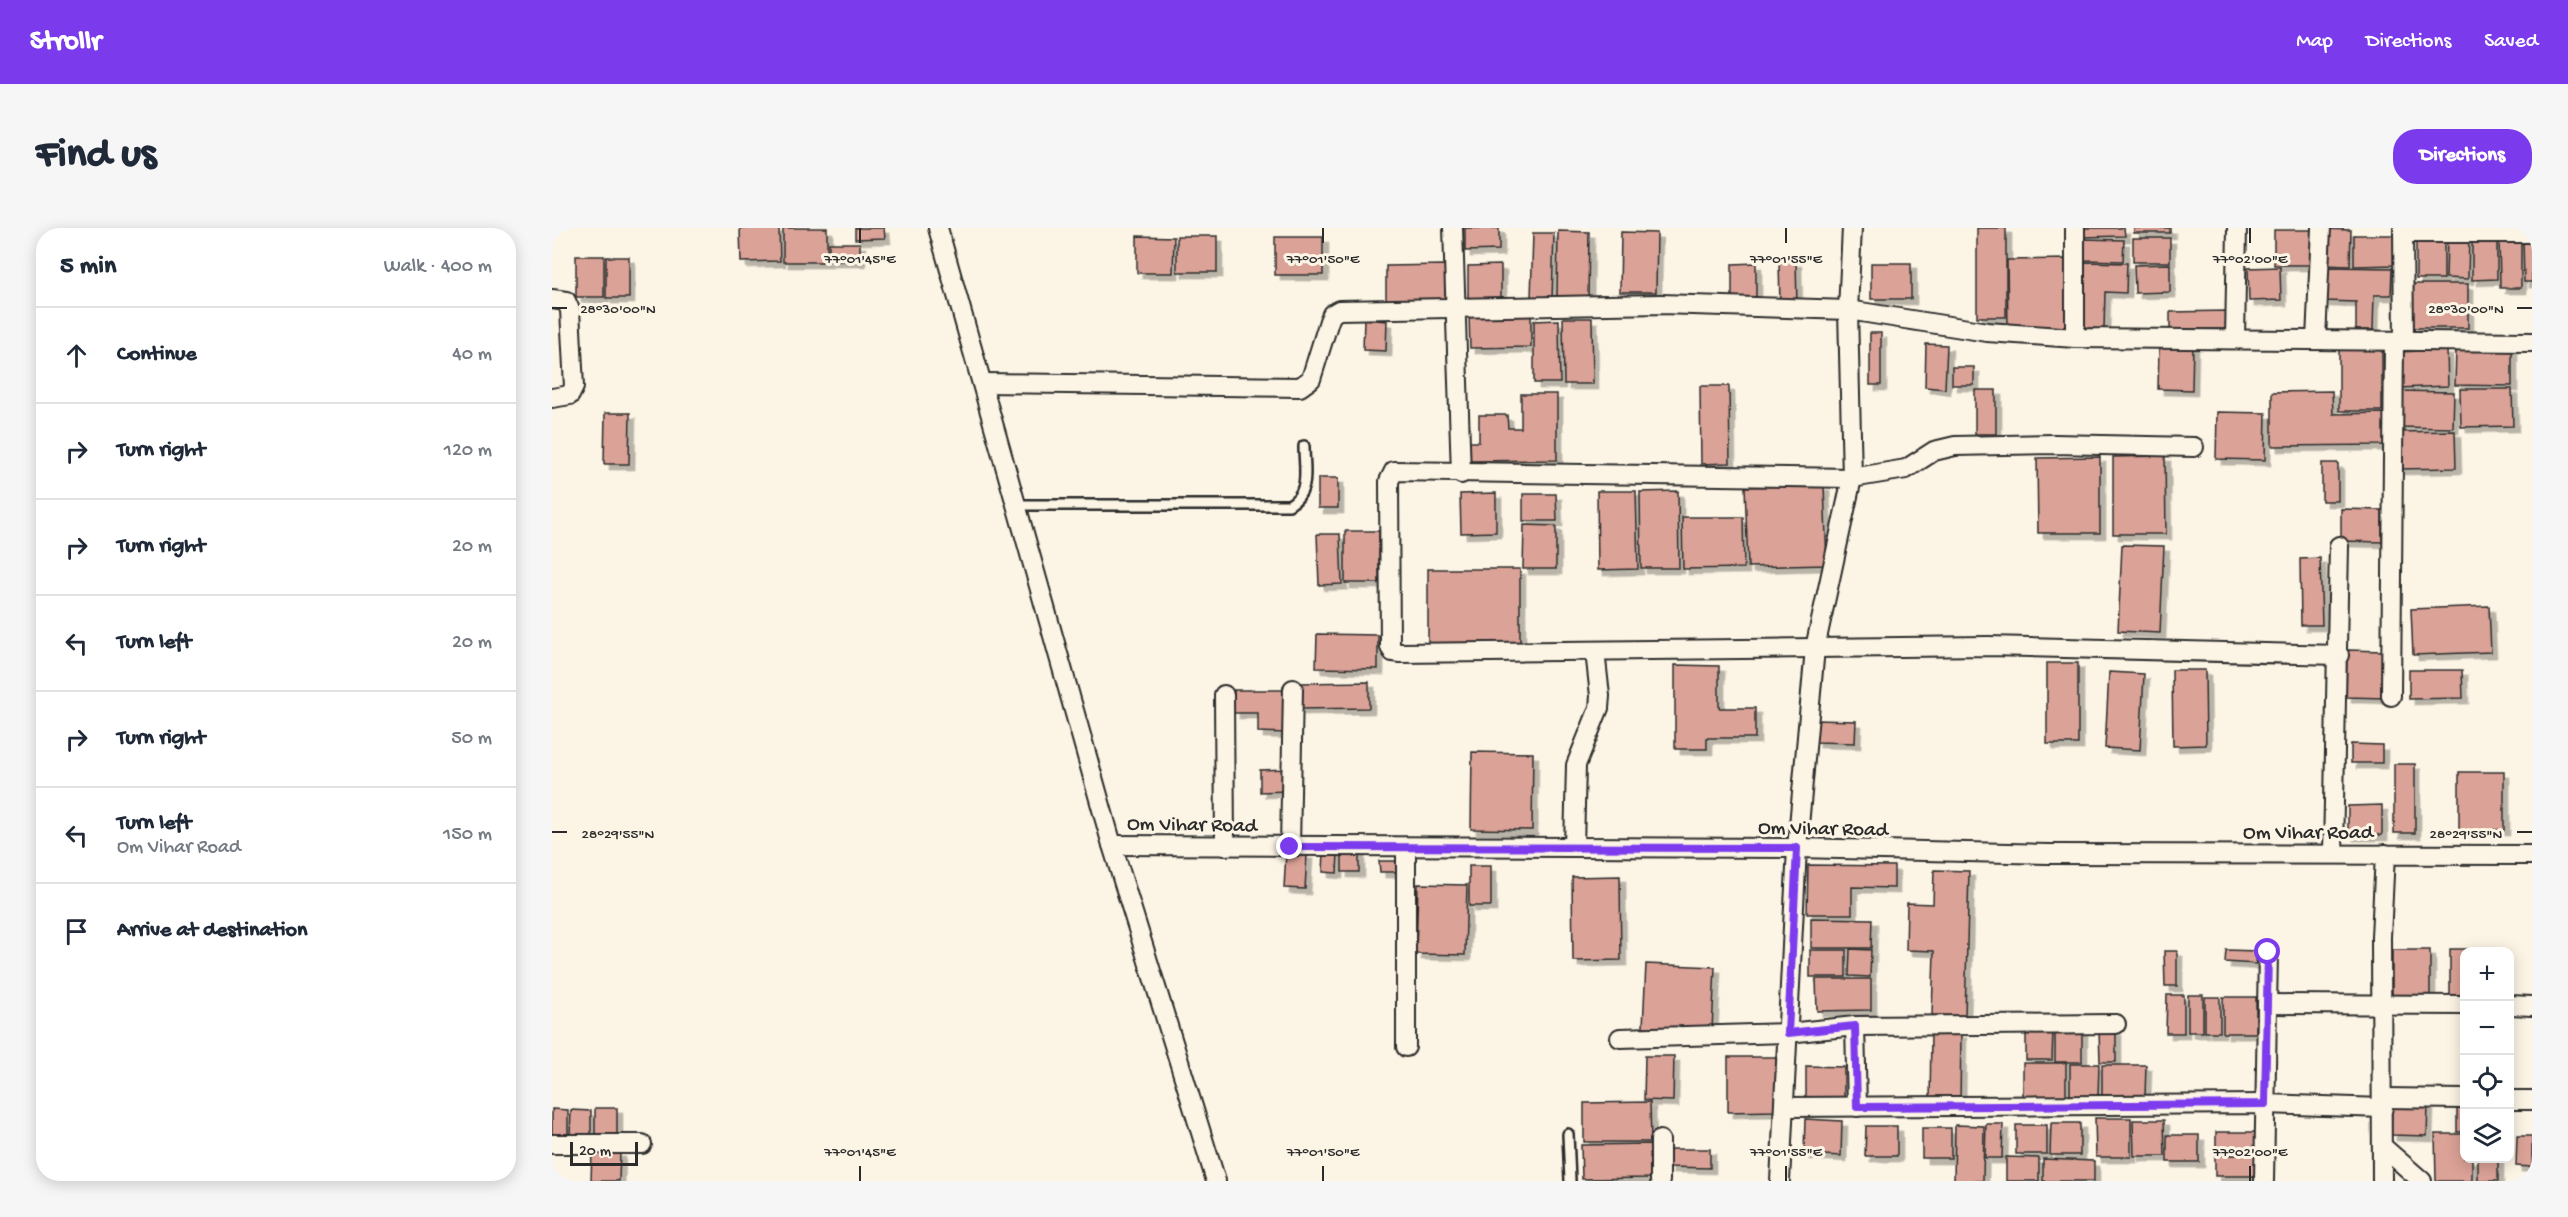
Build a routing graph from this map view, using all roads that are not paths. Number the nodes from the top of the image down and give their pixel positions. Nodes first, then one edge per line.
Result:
1 (938, 228) edge
2 (1453, 228) edge
3 (1852, 228) edge
4 (2075, 228) edge
5 (2237, 228) edge
6 (2321, 228) edge
7 (2403, 230) edge
8 (2532, 233) edge
9 (552, 299) edge
10 (1456, 307) junction
11 (1848, 310) junction
12 (2075, 338) junction
13 (2235, 339) junction
14 (2316, 340) junction
15 (2399, 341) junction
16 (2532, 342) edge
17 (982, 383) junction
18 (552, 398) edge
19 (1304, 446) dead end
20 (2194, 447) dead end
21 (1461, 474) junction
22 (1852, 478) junction
23 (1018, 505) junction
24 (2338, 546) dead end
25 (1815, 648) junction
26 (1595, 651) junction
27 (2338, 655) junction
28 (1293, 689) dead end
29 (1224, 695) dead end
30 (2391, 696) dead end
31 (1112, 845) junction
32 (1225, 846) junction
33 (1290, 847) junction
34 (1406, 847) junction
35 (1574, 847) junction
36 (1797, 848) junction
37 (2333, 853) junction
38 (2385, 854) junction
39 (2532, 855) edge
40 (2268, 952) dead end
41 (2267, 1004) junction
42 (2383, 1004) junction
43 (2460, 1005) edge
44 (2514, 1005) edge
45 (2532, 1006) edge
46 (2116, 1024) dead end
47 (1855, 1026) junction
48 (1788, 1033) junction
49 (1620, 1038) dead end
50 (1406, 1047) dead end
51 (2460, 1099) edge
52 (2514, 1100) edge
53 (2532, 1100) edge
54 (2383, 1103) junction
55 (2265, 1104) junction
56 (1784, 1107) junction
57 (1857, 1107) junction
58 (1568, 1134) dead end
59 (1660, 1140) dead end
60 (552, 1144) edge
61 (642, 1144) dead end
62 (2383, 1147) junction
63 (1216, 1181) edge
64 (1570, 1181) edge
65 (1660, 1181) edge
66 (1780, 1181) edge
67 (2264, 1181) edge
68 (2382, 1181) edge
69 (2422, 1181) edge

1 - 17 street
2 - 10 street
3 - 11 street
4 - 12 street
5 - 13 street
6 - 14 street
7 - 8 street
7 - 15 street
9 - 18 street
10 - 11 street
10 - 17 street
10 - 21 street
11 - 12 street
11 - 22 street
12 - 13 street
13 - 14 street
14 - 15 street
15 - 16 street
15 - 30 street
17 - 23 street
19 - 23 lane
20 - 22 street
21 - 22 street
21 - 26 street
22 - 25 street
23 - 31 street
24 - 27 street
25 - 26 street
25 - 27 street
25 - 36 street
26 - 35 street
27 - 37 street
28 - 33 street
29 - 32 street
31 - 32 street, Om Vihar Road
31 - 63 street
32 - 33 street, Om Vihar Road
33 - 34 street, Om Vihar Road
34 - 35 street, Om Vihar Road
34 - 50 street
35 - 36 street, Om Vihar Road
36 - 37 street, Om Vihar Road
36 - 48 street
37 - 38 street, Om Vihar Road
38 - 39 street, Om Vihar Road
38 - 42 street
40 - 41 street
41 - 42 street
41 - 55 street
42 - 43 street
42 - 54 street
44 - 45 street
46 - 47 street
47 - 48 street
47 - 57 street
48 - 49 street
48 - 56 street
51 - 54 street
52 - 53 street
54 - 55 street
54 - 62 street
55 - 57 street
55 - 67 street
56 - 57 street
56 - 66 street
58 - 64 lane
59 - 65 street
60 - 61 street
62 - 68 street
62 - 69 street

